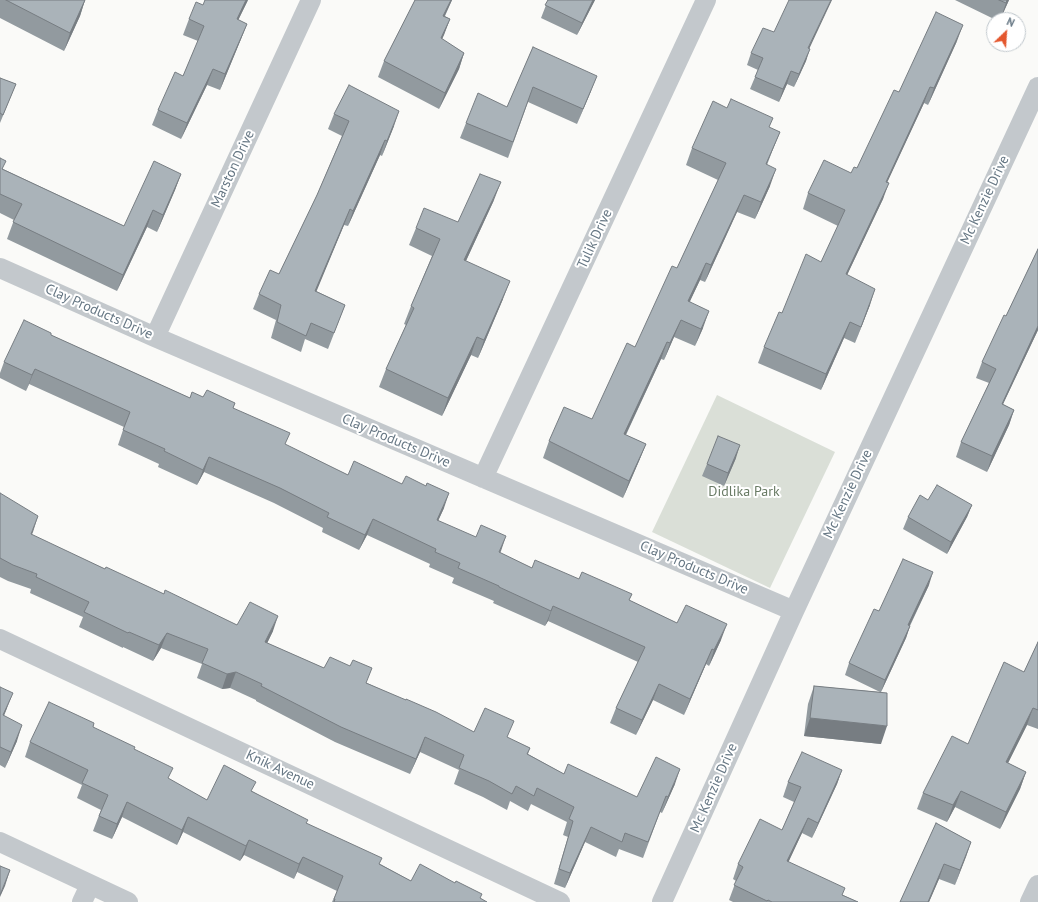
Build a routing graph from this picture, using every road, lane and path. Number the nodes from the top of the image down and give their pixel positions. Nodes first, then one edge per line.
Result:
1 (311, 0) edge
2 (706, 0) edge
3 (1038, 87) edge
4 (0, 268) edge
5 (154, 337) junction
6 (483, 478) junction
7 (794, 610) junction
8 (0, 639) edge
9 (0, 842) edge
10 (1038, 886) edge
11 (86, 893) edge
12 (128, 902) edge
13 (560, 902) edge
14 (662, 902) edge
15 (1030, 902) edge

1 - 5 street, Marston Drive
2 - 6 street, Tulik Drive
3 - 7 street, Mc Kenzie Drive
4 - 5 street, Clay Products Drive
5 - 6 street, Clay Products Drive
6 - 7 street, Clay Products Drive
7 - 14 street, Mc Kenzie Drive
8 - 13 street, Knik Avenue
9 - 11 street
10 - 15 street
11 - 12 street

